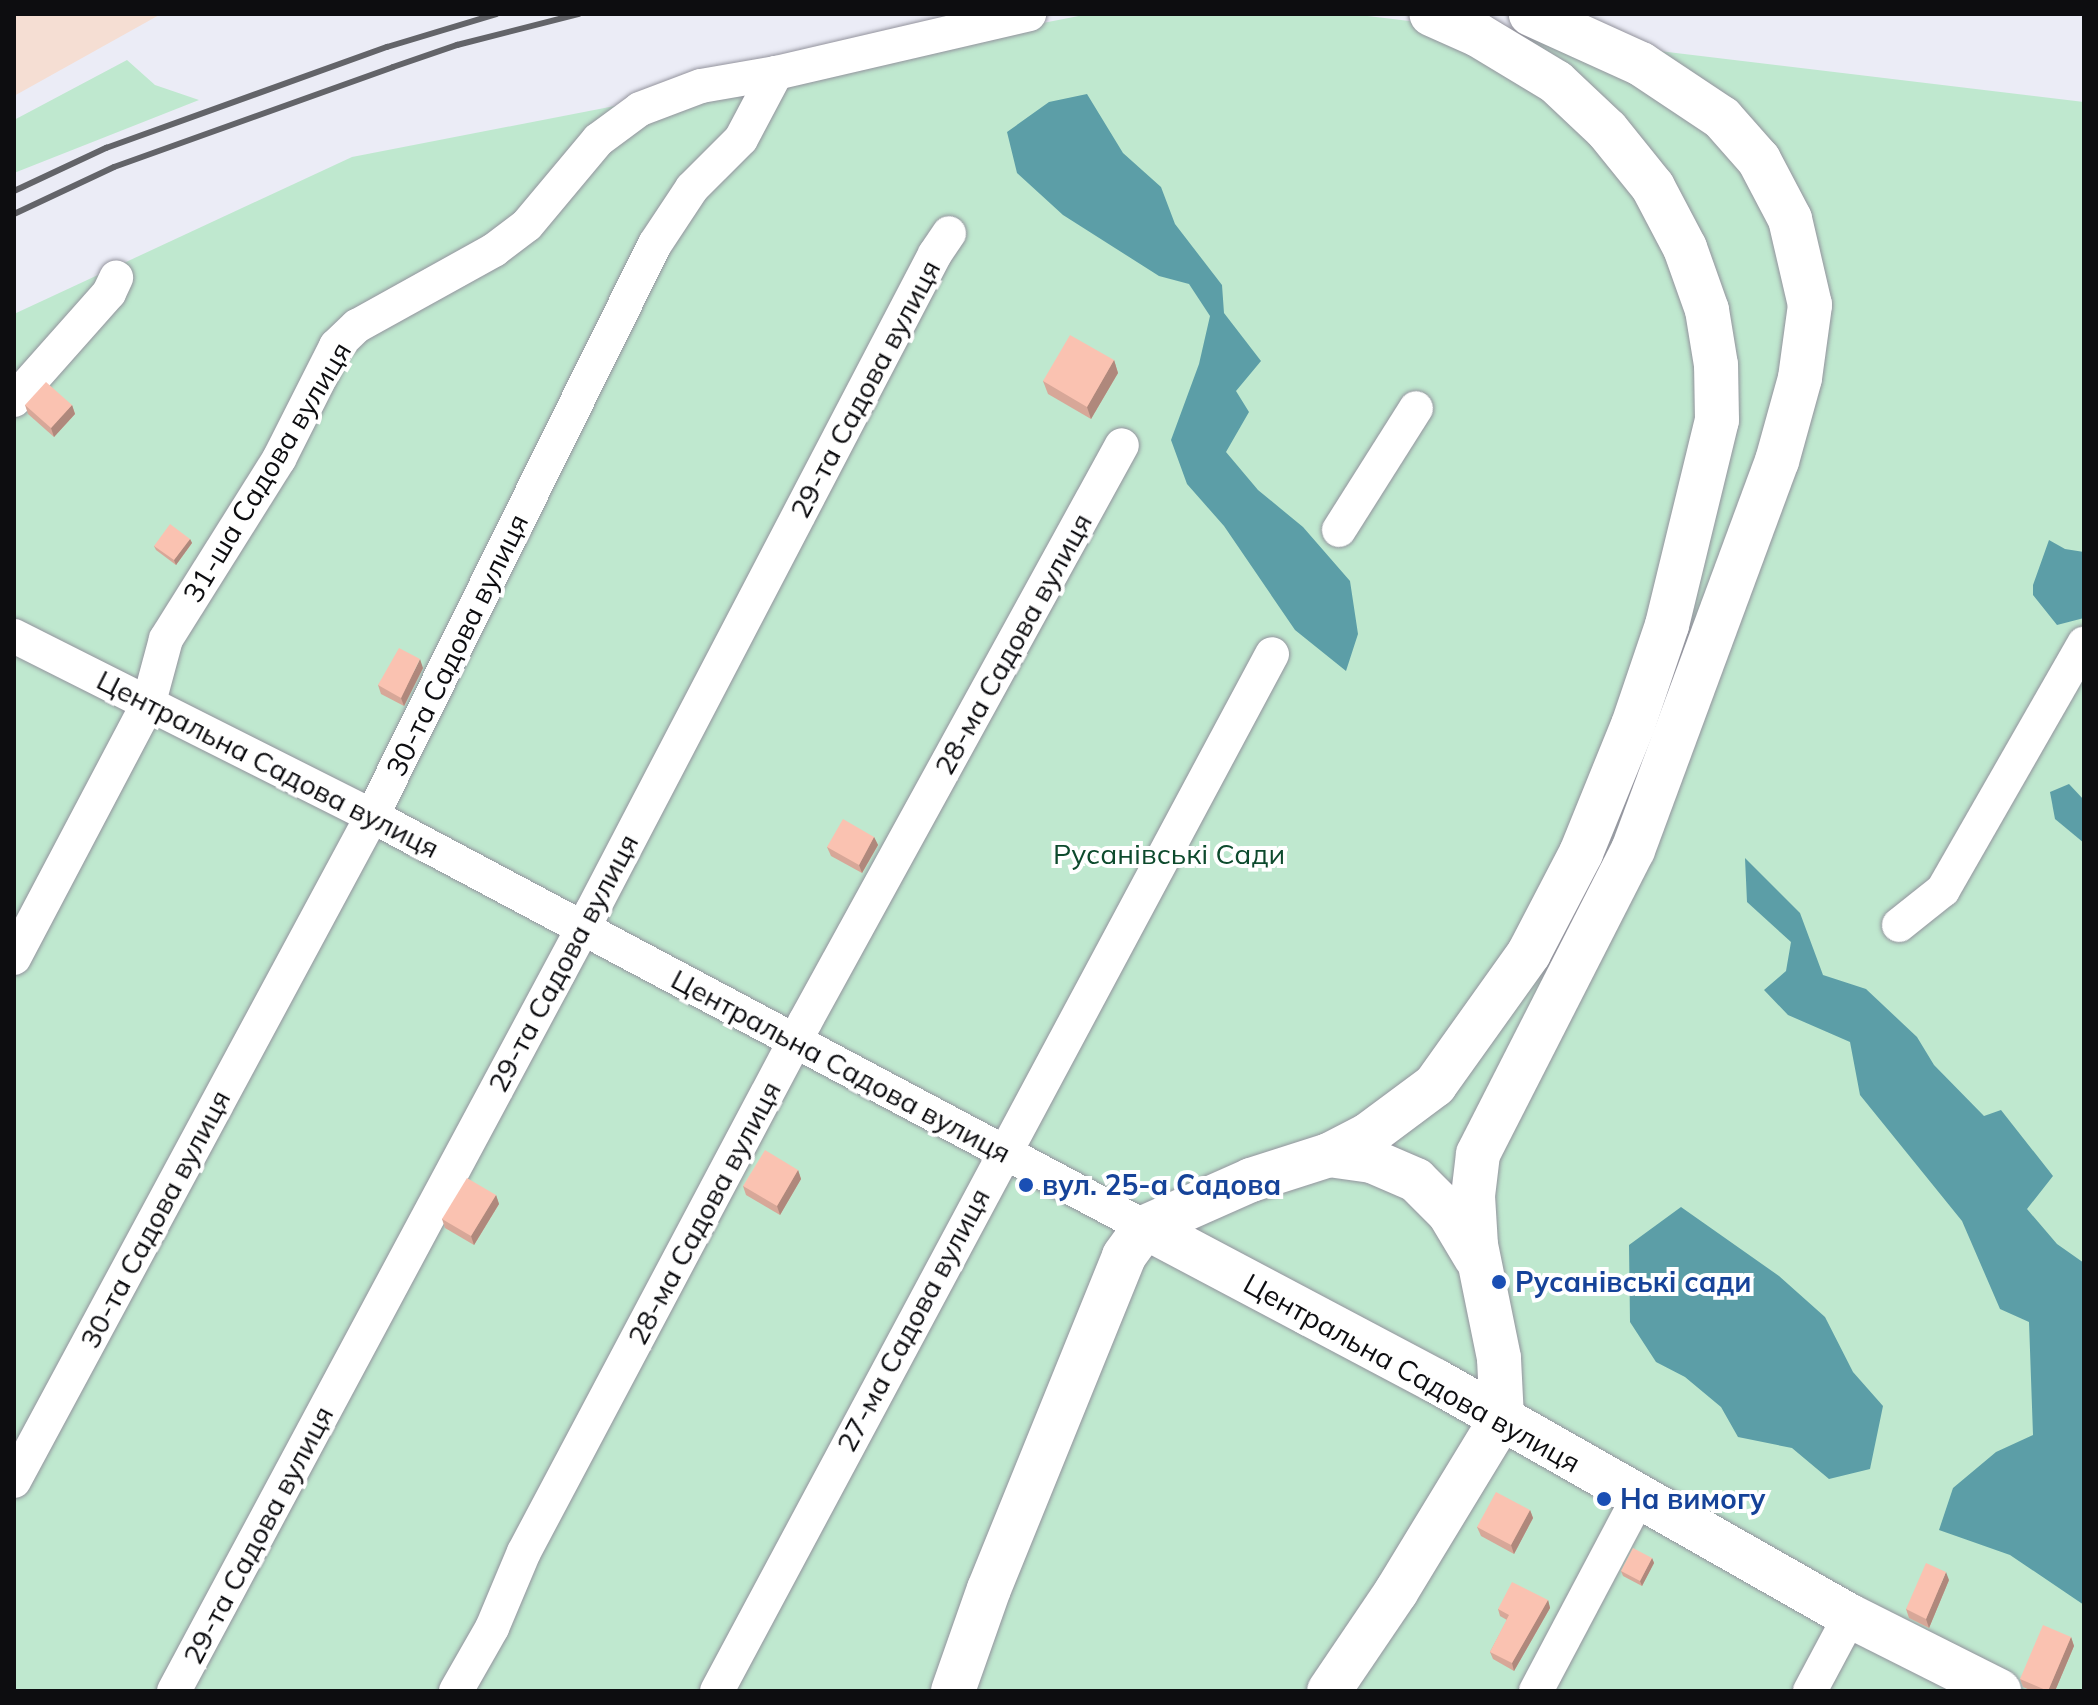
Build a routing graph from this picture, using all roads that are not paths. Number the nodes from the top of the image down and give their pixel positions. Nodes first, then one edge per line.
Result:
1 (1029, 14) edge
2 (1431, 14) edge
3 (1531, 14) edge
4 (776, 73) junction
5 (949, 233) dead end
6 (116, 278) dead end
7 (14, 400) edge
8 (1416, 408) dead end
9 (1122, 445) dead end
10 (1339, 530) dead end
11 (14, 636) edge
12 (2084, 644) edge
13 (1272, 654) dead end
14 (149, 702) junction
15 (372, 816) junction
16 (1899, 925) dead end
17 (583, 927) junction
18 (14, 958) edge
19 (795, 1040) junction
20 (1003, 1152) junction
21 (1329, 1155) junction
22 (1145, 1227) junction
23 (1479, 1263) junction
24 (1502, 1418) junction
25 (14, 1481) edge
26 (1638, 1498) junction
27 (1850, 1616) junction
28 (174, 1691) edge
29 (456, 1691) edge
30 (717, 1691) edge
31 (953, 1691) edge
32 (1329, 1691) edge
33 (1536, 1691) edge
34 (1810, 1691) edge
35 (1999, 1691) edge

1 - 4 street, 31-ша Садова вулиця
2 - 21 main road
3 - 23 main road
4 - 14 street, 31-ша Садова вулиця
4 - 15 street, 30-та Садова вулиця
5 - 17 street, 29-та Садова вулиця
6 - 7 street
8 - 10 street
9 - 19 street, 28-ма Садова вулиця
11 - 14 street, Центральна Садова вулиця
12 - 16 street
13 - 20 street, 27-ма Садова вулиця
14 - 15 street, Центральна Садова вулиця
14 - 18 street, 31-ша Садова вулиця
15 - 17 street, Центральна Садова вулиця
15 - 25 street, 30-та Садова вулиця
17 - 19 street, Центральна Садова вулиця
17 - 28 street, 29-та Садова вулиця
19 - 20 street, Центральна Садова вулиця
19 - 29 street, 28-ма Садова вулиця
20 - 22 street, Центральна Садова вулиця
20 - 30 street, 27-ма Садова вулиця
21 - 22 main road
21 - 23 main road
22 - 24 main road, Центральна Садова вулиця
22 - 31 main road
23 - 24 main road
24 - 26 main road, Центральна Садова вулиця
24 - 32 main road
26 - 27 main road, Центральна Садова вулиця
26 - 33 street
27 - 34 street
27 - 35 main road, Центральна Садова вулиця

